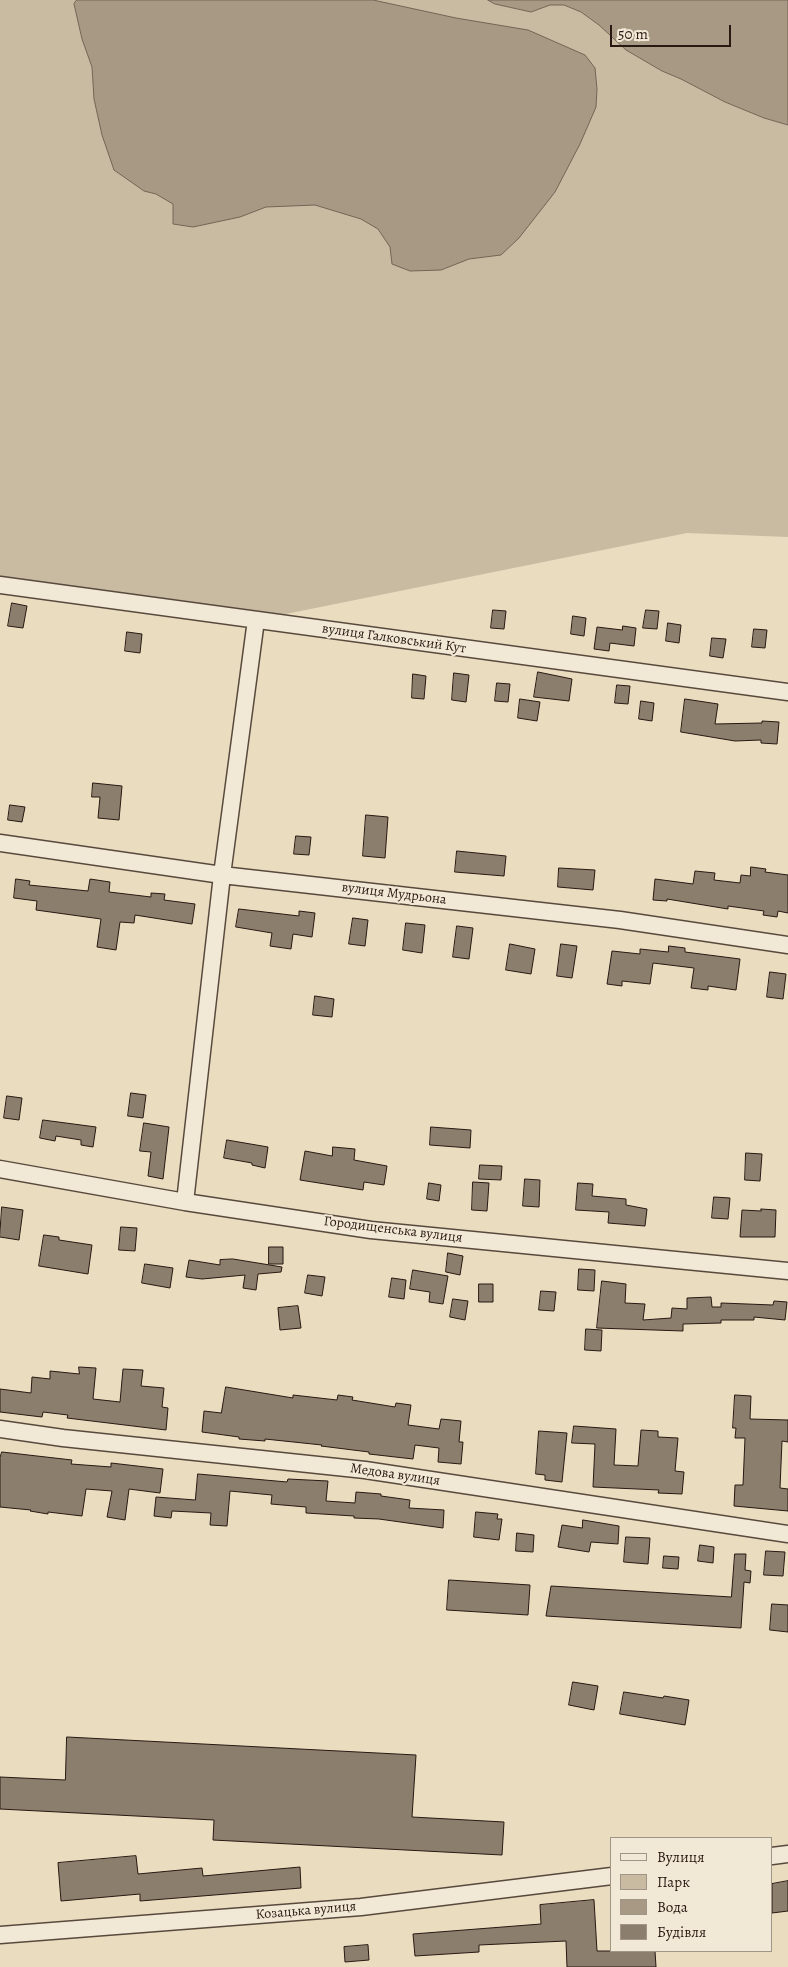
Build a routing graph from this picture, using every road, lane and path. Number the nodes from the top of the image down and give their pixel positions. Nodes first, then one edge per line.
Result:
1 (0, 585) edge
2 (256, 620) junction
3 (788, 692) edge
4 (0, 843) edge
5 (222, 875) junction
6 (788, 945) edge
7 (0, 1169) edge
8 (185, 1202) junction
9 (788, 1271) edge
10 (0, 1429) edge
11 (788, 1534) edge
12 (788, 1854) edge
13 (773, 1856) edge
14 (610, 1876) edge
15 (0, 1936) edge

1 - 2 street, вулиця Галковський Кут
2 - 3 street, вулиця Галковський Кут
2 - 5 street
4 - 5 street, вулиця Мудрьона
5 - 6 street, вулиця Мудрьона
5 - 8 street
7 - 8 street, Городищенська вулиця
8 - 9 street, Городищенська вулиця
10 - 11 street, Медова вулиця
12 - 13 street
14 - 15 street, Козацька вулиця

